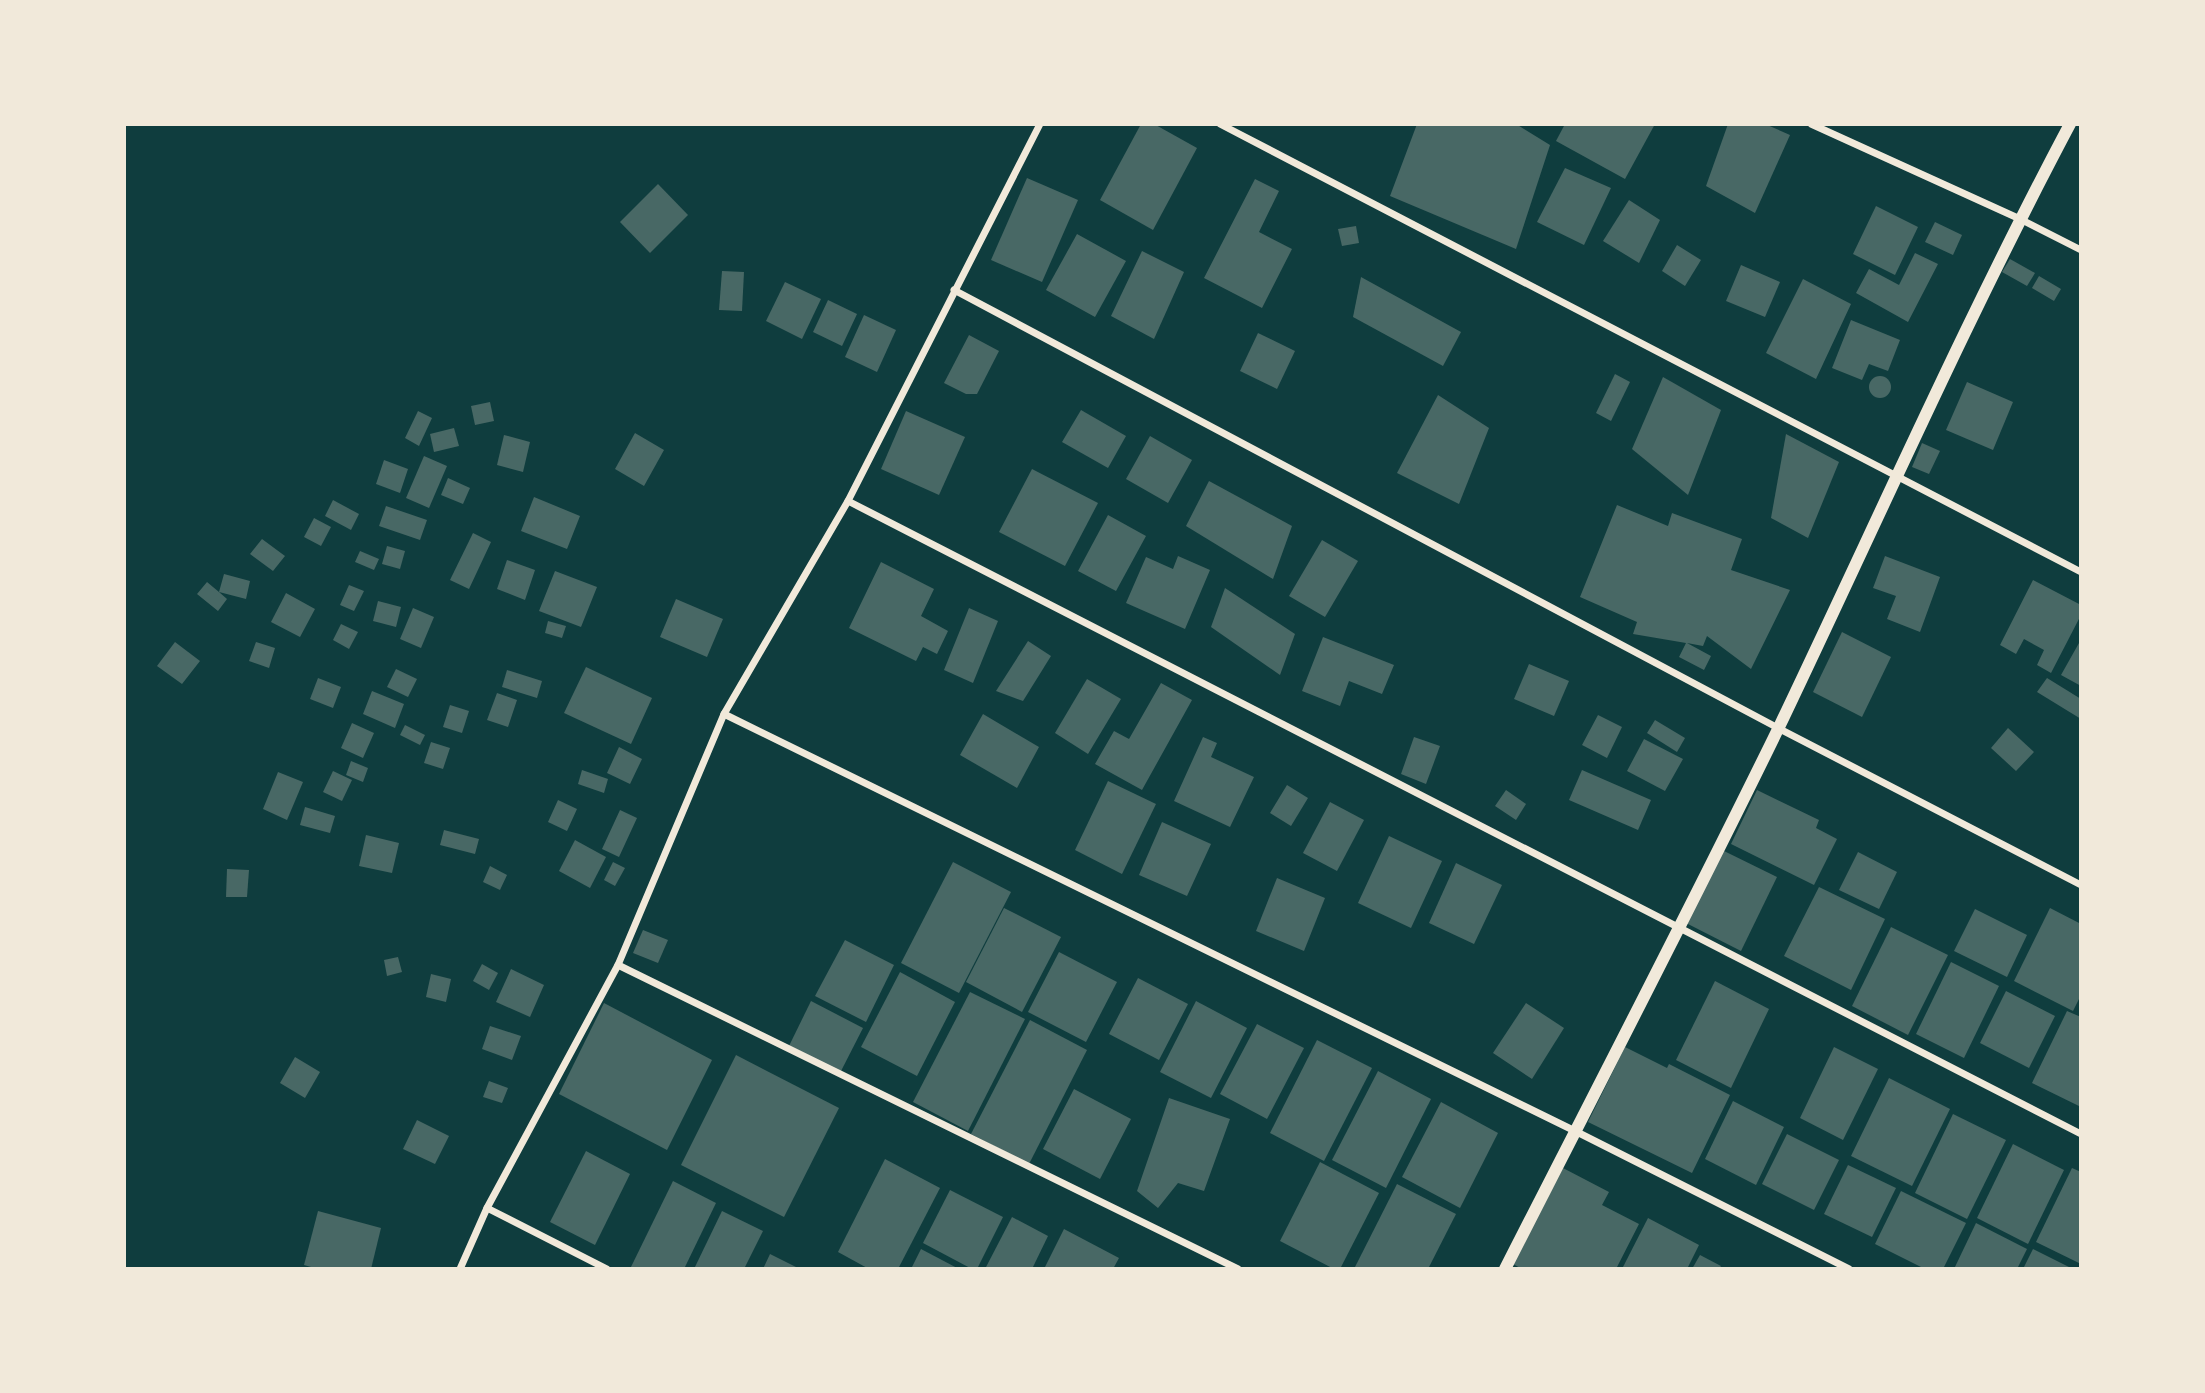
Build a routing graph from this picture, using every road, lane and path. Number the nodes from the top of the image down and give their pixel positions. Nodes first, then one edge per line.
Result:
1 (1040, 124) edge
2 (1220, 124) edge
3 (1811, 124) edge
4 (2070, 124) edge
5 (2020, 219) junction
6 (2081, 250) edge
7 (954, 290) junction
8 (1897, 479) junction
9 (848, 501) junction
10 (2081, 572) edge
11 (724, 714) junction
12 (1778, 728) junction
13 (2081, 885) edge
14 (1679, 929) junction
15 (618, 965) junction
16 (1575, 1131) junction
17 (2081, 1134) edge
18 (487, 1208) junction
19 (460, 1269) edge
20 (607, 1269) edge
21 (1238, 1269) edge
22 (1505, 1269) edge
23 (1850, 1269) edge

1 - 7 street
2 - 8 street
3 - 5 street
4 - 5 street
5 - 6 street
5 - 8 street
7 - 9 street
7 - 12 street
8 - 10 street
8 - 12 street
9 - 11 street
9 - 14 street
11 - 15 street
11 - 16 street
12 - 13 street
12 - 14 street
14 - 16 street
14 - 17 street
15 - 18 street
15 - 21 street
16 - 22 street
16 - 23 street
18 - 19 street
18 - 20 street

